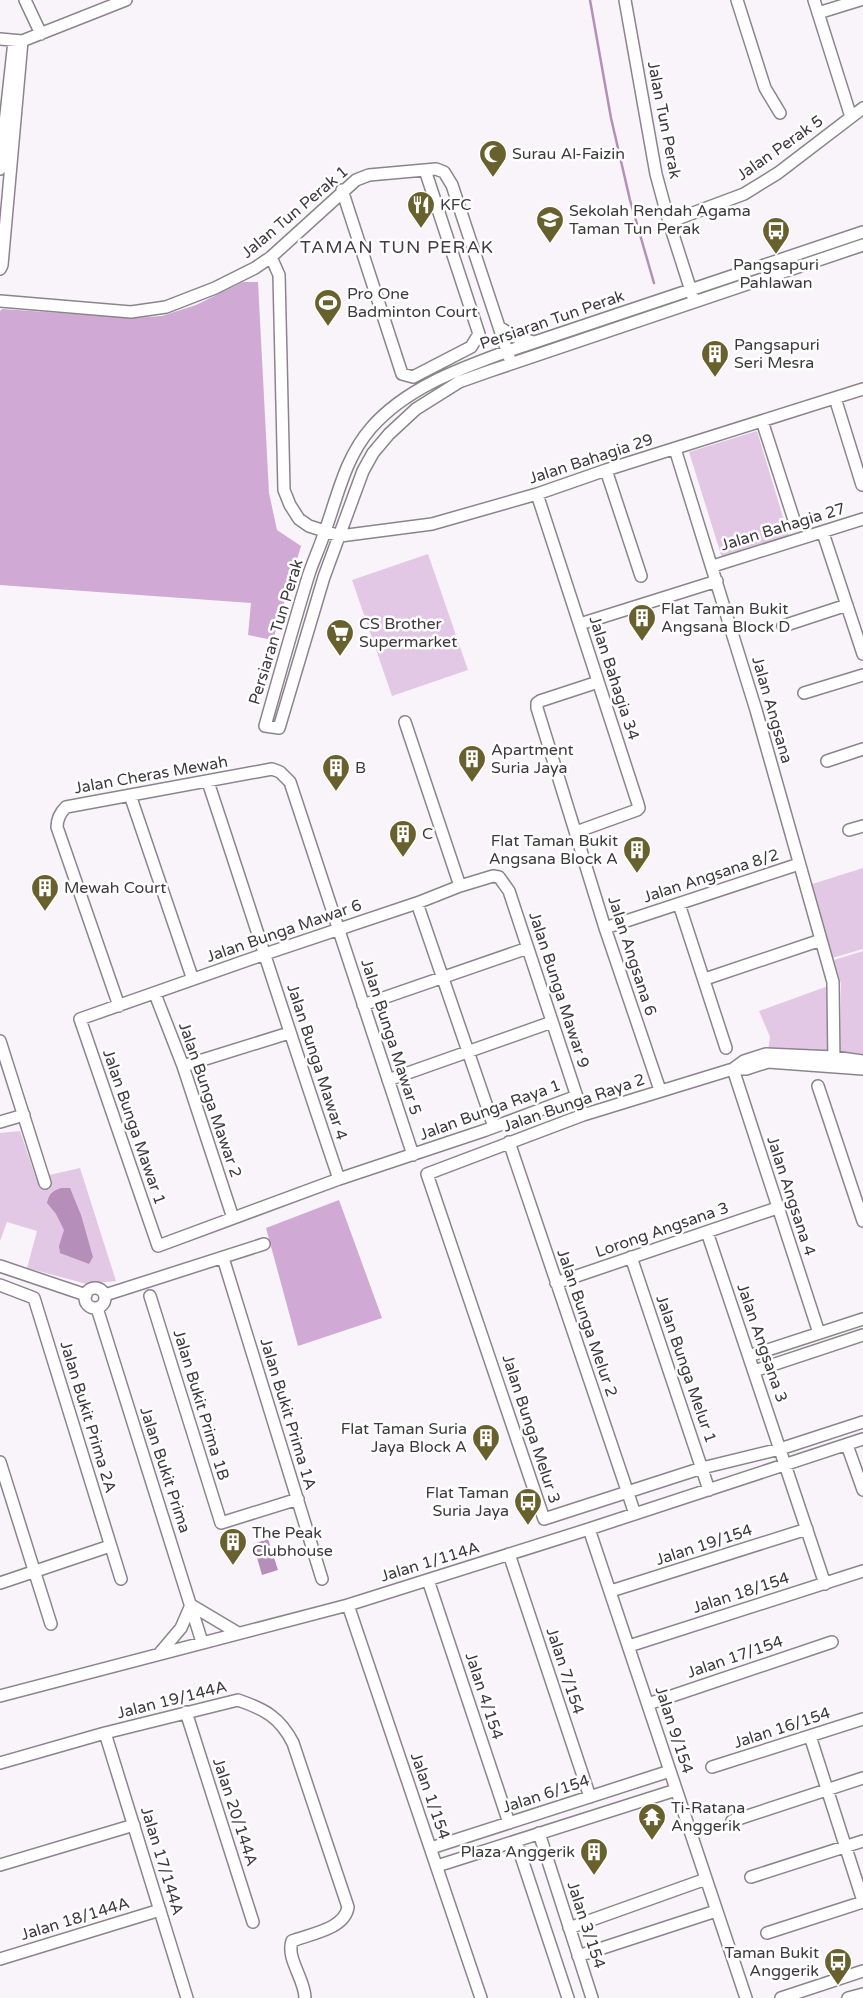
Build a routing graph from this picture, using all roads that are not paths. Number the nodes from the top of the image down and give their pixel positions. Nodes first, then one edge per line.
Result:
1 (24, 0) edge
2 (126, 0) edge
3 (625, 0) edge
4 (737, 0) edge
5 (814, 0) edge
6 (860, 0) edge
7 (818, 13) junction
8 (41, 34) junction
9 (0, 39) edge
10 (18, 41) junction
11 (863, 108) edge
12 (780, 113) dead end
13 (851, 117) junction
14 (0, 169) edge
15 (425, 170) junction
16 (342, 190) junction
17 (669, 222) junction
18 (863, 232) edge
19 (863, 245) edge
20 (271, 257) junction
21 (0, 269) edge
22 (693, 295) junction
23 (0, 301) edge
24 (499, 327) junction
25 (534, 342) junction
26 (508, 351) junction
27 (485, 359) junction
28 (512, 363) junction
29 (863, 389) edge
30 (835, 398) junction
31 (762, 421) junction
32 (676, 449) junction
33 (606, 470) junction
34 (862, 485) edge
35 (537, 494) junction
36 (863, 520) edge
37 (795, 523) dead end
38 (325, 532) junction
39 (823, 533) junction
40 (340, 536) junction
41 (713, 566) junction
42 (641, 576) dead end
43 (717, 581) junction
44 (847, 606) junction
45 (580, 624) junction
46 (783, 626) dead end
47 (863, 654) edge
48 (863, 675) edge
49 (598, 682) junction
50 (804, 693) dead end
51 (405, 722) dead end
52 (863, 749) edge
53 (827, 761) dead end
54 (272, 769) joint
55 (208, 782) junction
56 (130, 795) junction
57 (863, 826) edge
58 (849, 830) dead end
59 (576, 832) junction
60 (799, 864) junction
61 (499, 877) joint
62 (460, 886) junction
63 (417, 903) junction
64 (679, 904) junction
65 (605, 928) junction
66 (338, 930) junction
67 (821, 940) junction
68 (528, 948) junction
69 (265, 954) junction
70 (191, 974) dead end
71 (442, 976) junction
72 (705, 979) junction
73 (155, 994) junction
74 (363, 1005) junction
75 (119, 1006) junction
76 (80, 1019) joint
77 (552, 1022) junction
78 (289, 1033) junction
79 (0, 1041) edge
80 (726, 1048) dead end
81 (468, 1052) junction
82 (834, 1061) junction
83 (863, 1061) edge
84 (183, 1066) junction
85 (733, 1069) junction
86 (863, 1069) edge
87 (388, 1080) junction
88 (818, 1086) dead end
89 (660, 1090) junction
90 (577, 1096) junction
91 (24, 1115) junction
92 (584, 1115) junction
93 (0, 1122) edge
94 (494, 1127) junction
95 (509, 1142) junction
96 (413, 1155) junction
97 (427, 1174) joint
98 (339, 1179) junction
99 (46, 1183) dead end
100 (777, 1208) junction
101 (233, 1218) junction
102 (863, 1221) edge
103 (707, 1232) junction
104 (264, 1244) dead end
105 (223, 1258) junction
106 (631, 1258) junction
107 (0, 1266) edge
108 (556, 1283) junction
109 (0, 1285) edge
110 (86, 1295) junction
111 (105, 1295) junction
112 (150, 1296) dead end
113 (97, 1308) junction
114 (863, 1318) edge
115 (819, 1333) junction
116 (863, 1335) edge
117 (749, 1356) junction
118 (754, 1372) junction
119 (863, 1422) edge
120 (863, 1440) edge
121 (847, 1445) junction
122 (780, 1448) junction
123 (0, 1462) edge
124 (786, 1465) junction
125 (702, 1468) junction
126 (709, 1490) junction
127 (863, 1490) edge
128 (628, 1492) junction
129 (298, 1499) junction
130 (635, 1514) junction
131 (589, 1529) junction
132 (807, 1529) junction
133 (110, 1546) junction
134 (509, 1554) junction
135 (863, 1571) edge
136 (34, 1572) junction
137 (122, 1579) dead end
138 (322, 1579) dead end
139 (428, 1580) junction
140 (0, 1583) edge
141 (825, 1584) junction
142 (611, 1591) junction
143 (348, 1604) junction
144 (190, 1605) junction
145 (51, 1624) dead end
146 (238, 1633) junction
147 (202, 1642) junction
148 (832, 1642) dead end
149 (629, 1646) junction
150 (159, 1654) junction
151 (0, 1696) edge
152 (648, 1704) junction
153 (186, 1712) junction
154 (863, 1718) edge
155 (105, 1733) junction
156 (810, 1736) junction
157 (0, 1763) edge
158 (712, 1767) dead end
159 (670, 1771) junction
160 (863, 1778) edge
161 (676, 1790) junction
162 (827, 1791) junction
163 (590, 1797) junction
164 (732, 1822) dead end
165 (509, 1823) junction
166 (134, 1825) junction
167 (539, 1833) junction
168 (516, 1841) junction
169 (863, 1841) edge
170 (845, 1846) junction
171 (431, 1848) junction
172 (0, 1865) edge
173 (437, 1866) junction
174 (751, 1877) dead end
175 (706, 1879) junction
176 (863, 1902) edge
177 (160, 1910) junction
178 (716, 1911) junction
179 (253, 1922) dead end
180 (569, 1928) junction
181 (767, 1933) dead end
182 (578, 1956) junction
183 (0, 1959) edge
184 (863, 1972) edge
185 (863, 1994) edge
186 (188, 1998) edge
187 (305, 1998) edge
188 (481, 1998) edge
189 (568, 1998) edge
190 (592, 1998) edge
191 (746, 1998) edge
192 (781, 1998) edge
193 (848, 1998) edge

1 - 8 street
2 - 8 street
3 - 17 street, Jalan Tun Perak
4 - 12 street
5 - 7 street
6 - 7 street
7 - 13 street
8 - 10 street
9 - 10 street
10 - 14 street
10 - 21 street
11 - 13 street, Jalan Perak 5
13 - 17 street, Jalan Perak 5
15 - 16 street, Jalan Tun Perak 1
15 - 16 street
15 - 24 street, Jalan Tun Perak 1
16 - 20 street, Jalan Tun Perak 1
17 - 22 street, Jalan Tun Perak
18 - 22 street, Persiaran Tun Perak
19 - 22 street, Persiaran Tun Perak
20 - 23 street, Jalan Tun Perak 1
20 - 38 street, Jalan Bahagia 29
22 - 25 street, Persiaran Tun Perak
22 - 28 street, Persiaran Tun Perak
24 - 25 street
24 - 26 street, Jalan Tun Perak 1
24 - 27 street
25 - 26 street, Persiaran Tun Perak
26 - 27 street, Persiaran Tun Perak
26 - 28 street, Jalan Tun Perak 1
27 - 38 street, Persiaran Tun Perak
28 - 40 street, Persiaran Tun Perak
29 - 30 street, Jalan Bahagia 29
30 - 31 street, Jalan Bahagia 29
30 - 34 street
31 - 32 street, Jalan Bahagia 29
31 - 37 street
32 - 33 street, Jalan Bahagia 29
32 - 41 street, Jalan Angsana
33 - 35 street, Jalan Bahagia 29
33 - 42 street
35 - 40 street, Jalan Bahagia 29
35 - 45 street, Jalan Bahagia 34
36 - 39 street, Jalan Bahagia 27
38 - 40 street, Jalan Bahagia 29
38 - 40 street, Persiaran Tun Perak
39 - 41 street, Jalan Bahagia 27
39 - 44 street
41 - 43 street, Jalan Angsana
43 - 45 street
43 - 60 street, Jalan Angsana
44 - 46 street
44 - 47 street
45 - 49 street, Jalan Bahagia 34
48 - 50 street
49 - 59 street, Jalan Angsana 6
49 - 59 street, Jalan Bahagia 34
51 - 62 street
52 - 53 street
54 - 55 street, Jalan Cheras Mewah
54 - 66 street, Jalan Bunga Mawar 5
55 - 56 street, Jalan Cheras Mewah
55 - 69 street, Jalan Bunga Mawar 4
56 - 70 street
56 - 75 street, Jalan Cheras Mewah
57 - 58 street
59 - 65 street, Jalan Angsana 6
60 - 64 street, Jalan Angsana 8/2
60 - 67 street, Jalan Angsana
61 - 62 street, Jalan Bunga Mawar 6
61 - 68 street, Jalan Bunga Mawar 9
62 - 63 street, Jalan Bunga Mawar 6
63 - 66 street, Jalan Bunga Mawar 6
63 - 71 street
64 - 65 street, Jalan Angsana 8/2
64 - 72 street
65 - 89 street, Jalan Angsana 6
66 - 69 street, Jalan Bunga Mawar 6
66 - 74 street, Jalan Bunga Mawar 5
67 - 72 street
67 - 82 street, Jalan Angsana
68 - 71 street
68 - 77 street, Jalan Bunga Mawar 9
69 - 73 street, Jalan Bunga Mawar 6
69 - 78 street, Jalan Bunga Mawar 4
71 - 74 street
71 - 81 street
72 - 80 street
73 - 75 street, Jalan Bunga Mawar 6
73 - 84 street, Jalan Bunga Mawar 2
74 - 87 street, Jalan Bunga Mawar 5
75 - 76 street, Jalan Bunga Mawar 6
76 - 101 street, Jalan Bunga Mawar 1
77 - 81 street
77 - 90 street, Jalan Bunga Mawar 9
78 - 84 street
78 - 98 street, Jalan Bunga Mawar 4
79 - 91 street
81 - 87 street
81 - 94 street
82 - 83 street, Jalan Bunga Raya 2
82 - 85 street, Jalan Bunga Raya 2
82 - 86 street, Jalan Bunga Raya 2
84 - 101 street, Jalan Bunga Mawar 2
85 - 89 street, Jalan Bunga Raya 2
85 - 100 street, Jalan Angsana 4
87 - 96 street, Jalan Bunga Mawar 5
88 - 102 street
89 - 92 street, Jalan Bunga Raya 2
90 - 92 street, Jalan Bunga Mawar 9
90 - 94 street, Jalan Bunga Raya 1
91 - 93 street
91 - 99 street
92 - 95 street, Jalan Bunga Raya 2
94 - 96 street, Jalan Bunga Raya 1
95 - 97 street, Jalan Bunga Raya 2
95 - 108 street, Jalan Bunga Melur 2
96 - 98 street
97 - 128 street, Jalan Bunga Melur 3
98 - 101 street
100 - 103 street, Lorong Angsana 3
100 - 115 street, Jalan Angsana 4
103 - 106 street, Lorong Angsana 3
103 - 117 street, Jalan Angsana 3
104 - 105 street
105 - 111 street
105 - 129 street, Jalan Bukit Prima 1A
106 - 108 street, Lorong Angsana 3
106 - 125 street, Jalan Bunga Melur 1
107 - 110 street
108 - 128 street, Jalan Bunga Melur 2
109 - 133 street, Jalan Bukit Prima 2A
110 - 111 street
110 - 113 street
111 - 113 street
112 - 129 street, Jalan Bukit Prima 1B
113 - 144 street, Jalan Bukit Prima
114 - 115 street
115 - 117 street
116 - 118 street
117 - 118 street, Jalan Angsana 3
118 - 122 street, Jalan Angsana 3
119 - 122 street, Jalan Bunga Melur 3
120 - 121 street, Jalan 1/114A
121 - 124 street, Jalan 1/114A
121 - 127 street
122 - 124 street, Jalan Angsana 3
122 - 125 street, Jalan Bunga Melur 3
123 - 136 street
124 - 126 street, Jalan 1/114A
124 - 132 street, Jalan Angsana 3
125 - 126 street, Jalan Bunga Melur 1
125 - 128 street, Jalan Bunga Melur 3
126 - 130 street, Jalan 1/114A
128 - 130 street, Jalan Bunga Melur 2
129 - 138 street, Jalan Bukit Prima 1A
130 - 131 street, Jalan 1/114A
131 - 134 street, Jalan 1/114A
131 - 142 street, Jalan 9/154
132 - 141 street, Jalan Angsana 3
132 - 142 street, Jalan 19/154
133 - 136 street
133 - 137 street, Jalan Bukit Prima 2A
134 - 139 street, Jalan 1/114A
134 - 163 street, Jalan 7/154
135 - 141 street, Jalan 18/154
136 - 140 street
136 - 145 street
139 - 143 street, Jalan 1/114A
139 - 165 street, Jalan 4/154
141 - 149 street, Jalan 18/154
142 - 149 street, Jalan 9/154
143 - 146 street, Jalan 1/114A
143 - 171 street, Jalan 1/154
144 - 146 street
144 - 147 street, Jalan Bukit Prima
144 - 150 street
146 - 147 street, Jalan 1/114A
147 - 150 street, Jalan 1/114A
148 - 152 street, Jalan 17/154
149 - 152 street, Jalan 9/154
150 - 151 street, Jalan 1/114A
152 - 159 street, Jalan 9/154
153 - 155 street, Jalan 19/144A
153 - 179 street, Jalan 20/144A
153 - 187 street, Jalan 19/144A
154 - 156 street, Jalan 16/154
155 - 157 street, Jalan 19/144A
155 - 166 street, Jalan 17/144A
156 - 158 street, Jalan 16/154
156 - 162 street
159 - 161 street, Jalan 9/154
159 - 163 street, Jalan 6/154
160 - 162 street
161 - 167 street
161 - 175 street, Jalan 9/154
162 - 164 street
162 - 170 street
163 - 165 street, Jalan 6/154
165 - 171 street, Jalan 6/154
166 - 172 street
166 - 177 street, Jalan 17/144A
167 - 168 street
167 - 180 street, Jalan 3/154
168 - 173 street
168 - 189 street
169 - 170 street
170 - 174 street
170 - 176 street
171 - 173 street, Jalan 1/154
173 - 188 street, Jalan 1/154
175 - 178 street, Jalan 9/154
175 - 180 street
176 - 181 street
177 - 183 street, Jalan 18/144A
177 - 186 street, Jalan 17/144A
178 - 182 street
178 - 191 street, Jalan 9/154
180 - 182 street, Jalan 3/154
182 - 190 street, Jalan 3/154
184 - 192 street
185 - 193 street

